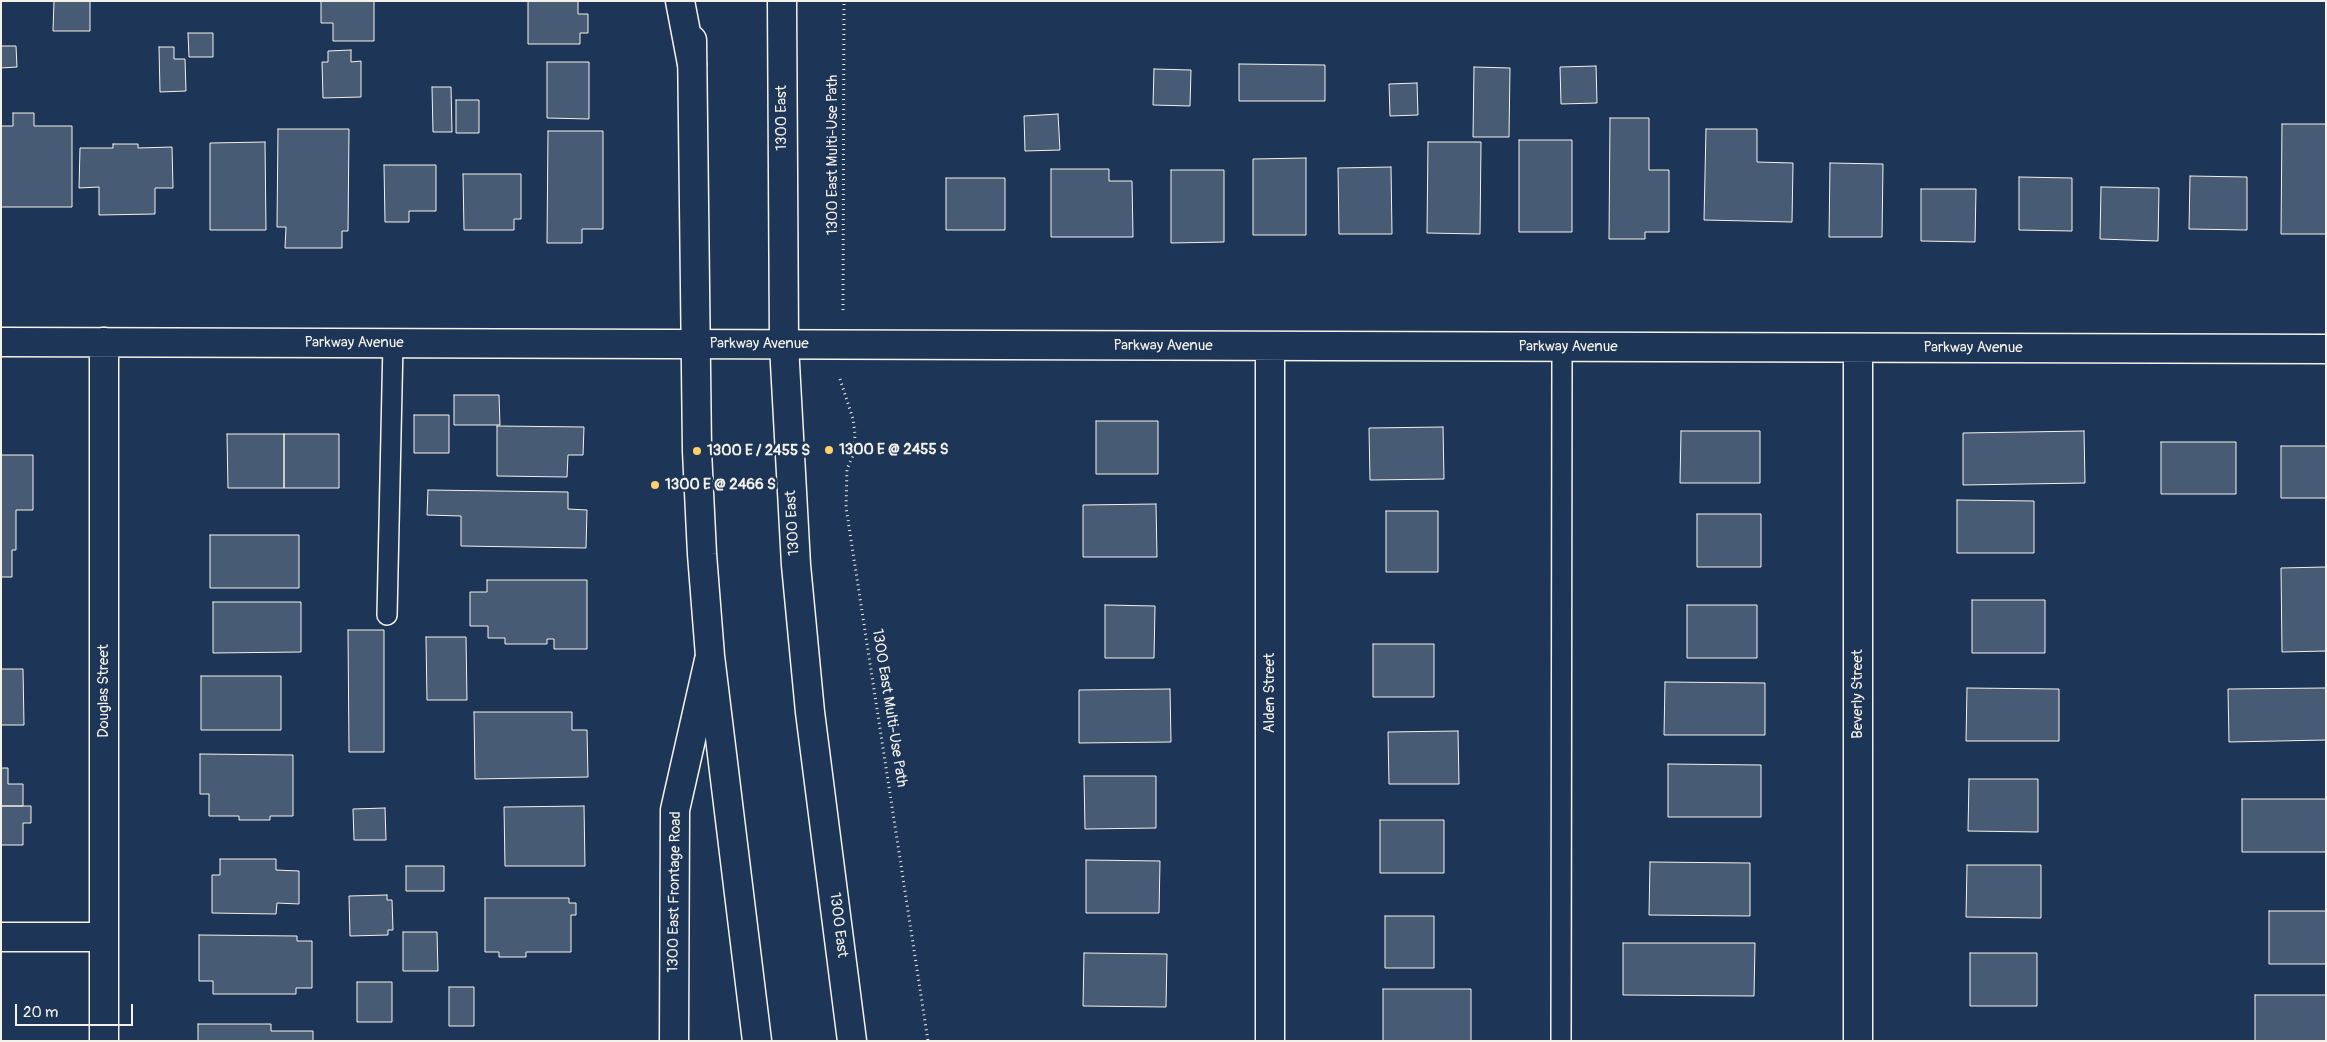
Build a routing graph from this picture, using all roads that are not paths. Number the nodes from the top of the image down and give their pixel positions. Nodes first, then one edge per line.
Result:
1 (680, 1) edge
2 (692, 1) edge
3 (782, 1) edge
4 (692, 64) junction
5 (1, 342) edge
6 (104, 342) junction
7 (393, 343) junction
8 (696, 344) junction
9 (784, 345) junction
10 (1270, 346) junction
11 (1562, 347) junction
12 (1858, 348) junction
13 (2326, 349) edge
14 (387, 615) dead end
15 (710, 656) junction
16 (1, 937) edge
17 (104, 937) junction
18 (104, 1041) edge
19 (674, 1041) edge
20 (757, 1041) edge
21 (852, 1041) edge
22 (1270, 1041) edge
23 (1561, 1041) edge
24 (1858, 1041) edge

1 - 4 main road
2 - 4 main road
3 - 9 main road, 1300 East
4 - 8 main road
5 - 6 main road, Parkway Avenue
6 - 7 main road, Parkway Avenue
6 - 17 main road, Douglas Street
7 - 8 main road, Parkway Avenue
7 - 14 lane
8 - 9 main road, Parkway Avenue
8 - 15 main road
9 - 10 main road, Parkway Avenue
9 - 21 main road, 1300 East
10 - 11 main road, Parkway Avenue
10 - 22 main road, Alden Street
11 - 12 main road, Parkway Avenue
11 - 23 lane
12 - 13 main road, Parkway Avenue
12 - 24 main road, Beverly Street
15 - 19 main road, 1300 East Frontage Road
15 - 20 main road
16 - 17 main road
17 - 18 main road, Douglas Street

